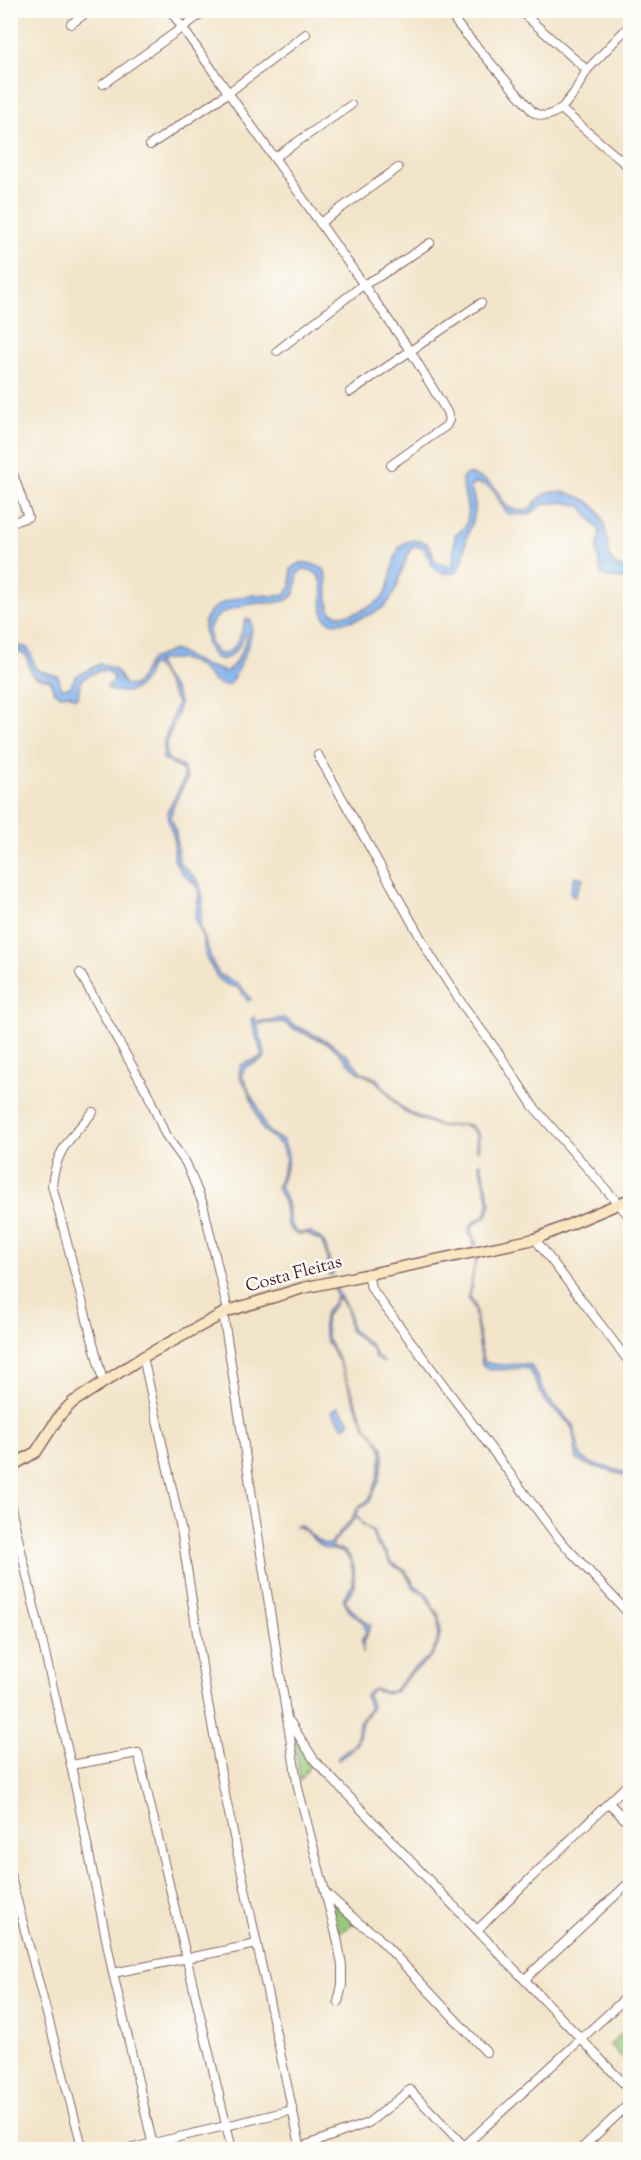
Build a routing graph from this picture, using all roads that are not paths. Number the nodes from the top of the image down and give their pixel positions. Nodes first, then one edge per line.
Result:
1 (90, 10) edge
2 (170, 10) edge
3 (207, 10) edge
4 (459, 10) edge
5 (519, 10) edge
6 (71, 24) dead end
7 (630, 25) edge
8 (182, 28) junction
9 (306, 34) dead end
10 (587, 70) junction
11 (103, 84) dead end
12 (228, 93) junction
13 (351, 105) dead end
14 (561, 109) junction
15 (150, 145) dead end
16 (274, 158) junction
17 (399, 168) dead end
18 (630, 168) edge
19 (320, 223) junction
20 (430, 243) dead end
21 (363, 285) junction
22 (481, 303) dead end
23 (277, 351) dead end
24 (411, 352) junction
25 (350, 392) dead end
26 (10, 465) edge
27 (391, 465) dead end
28 (10, 523) edge
29 (318, 755) dead end
30 (80, 973) dead end
31 (93, 1112) dead end
32 (630, 1199) edge
33 (619, 1204) junction
34 (630, 1217) edge
35 (535, 1239) junction
36 (368, 1273) junction
37 (226, 1312) junction
38 (143, 1357) junction
39 (630, 1362) edge
40 (103, 1381) junction
41 (10, 1467) edge
42 (10, 1503) edge
43 (630, 1615) edge
44 (288, 1719) junction
45 (71, 1765) junction
46 (630, 1782) edge
47 (609, 1803) junction
48 (630, 1825) edge
49 (10, 1874) edge
50 (630, 1882) edge
51 (325, 1892) junction
52 (477, 1930) junction
53 (257, 1944) junction
54 (187, 1958) junction
55 (113, 1973) junction
56 (525, 1979) junction
57 (630, 1994) edge
58 (338, 2002) dead end
59 (583, 2038) junction
60 (486, 2052) dead end
61 (630, 2090) edge
62 (630, 2103) edge
63 (293, 2110) junction
64 (227, 2126) junction
65 (153, 2146) edge
66 (301, 2148) edge
67 (464, 2148) edge
68 (83, 2150) edge
69 (124, 2150) edge
70 (232, 2150) edge
71 (580, 2150) edge

1 - 6 street
2 - 8 street
3 - 8 street
4 - 14 street
5 - 10 street
7 - 10 street
8 - 11 street
8 - 12 street
9 - 12 street
10 - 14 street
12 - 15 street
12 - 16 street
13 - 16 street
14 - 18 street
16 - 19 street
17 - 19 street
19 - 21 street
20 - 21 street
21 - 23 street
21 - 24 street
22 - 24 street
24 - 25 street
24 - 27 street
26 - 28 street
29 - 33 street
30 - 37 street
31 - 40 street
32 - 33 main road, Costa Fleitas
33 - 34 street
33 - 35 main road, Costa Fleitas
35 - 36 main road, Costa Fleitas
35 - 39 street
36 - 37 main road, Costa Fleitas
36 - 43 street
37 - 38 main road, Costa Fleitas
37 - 44 street
38 - 40 main road, Costa Fleitas
38 - 53 street
40 - 41 main road, Costa Fleitas
42 - 45 street
44 - 51 street
44 - 52 street
45 - 54 street
45 - 55 street
46 - 47 street
47 - 48 street
47 - 52 street
49 - 68 street
50 - 56 street
51 - 58 street
51 - 60 street
52 - 56 street
53 - 54 street
53 - 63 street
54 - 55 street
54 - 64 street
55 - 65 street
56 - 59 street
57 - 59 street
59 - 61 street
59 - 67 street
62 - 71 street
63 - 64 street
63 - 66 street
64 - 65 street
64 - 70 street
65 - 69 street
66 - 67 street

